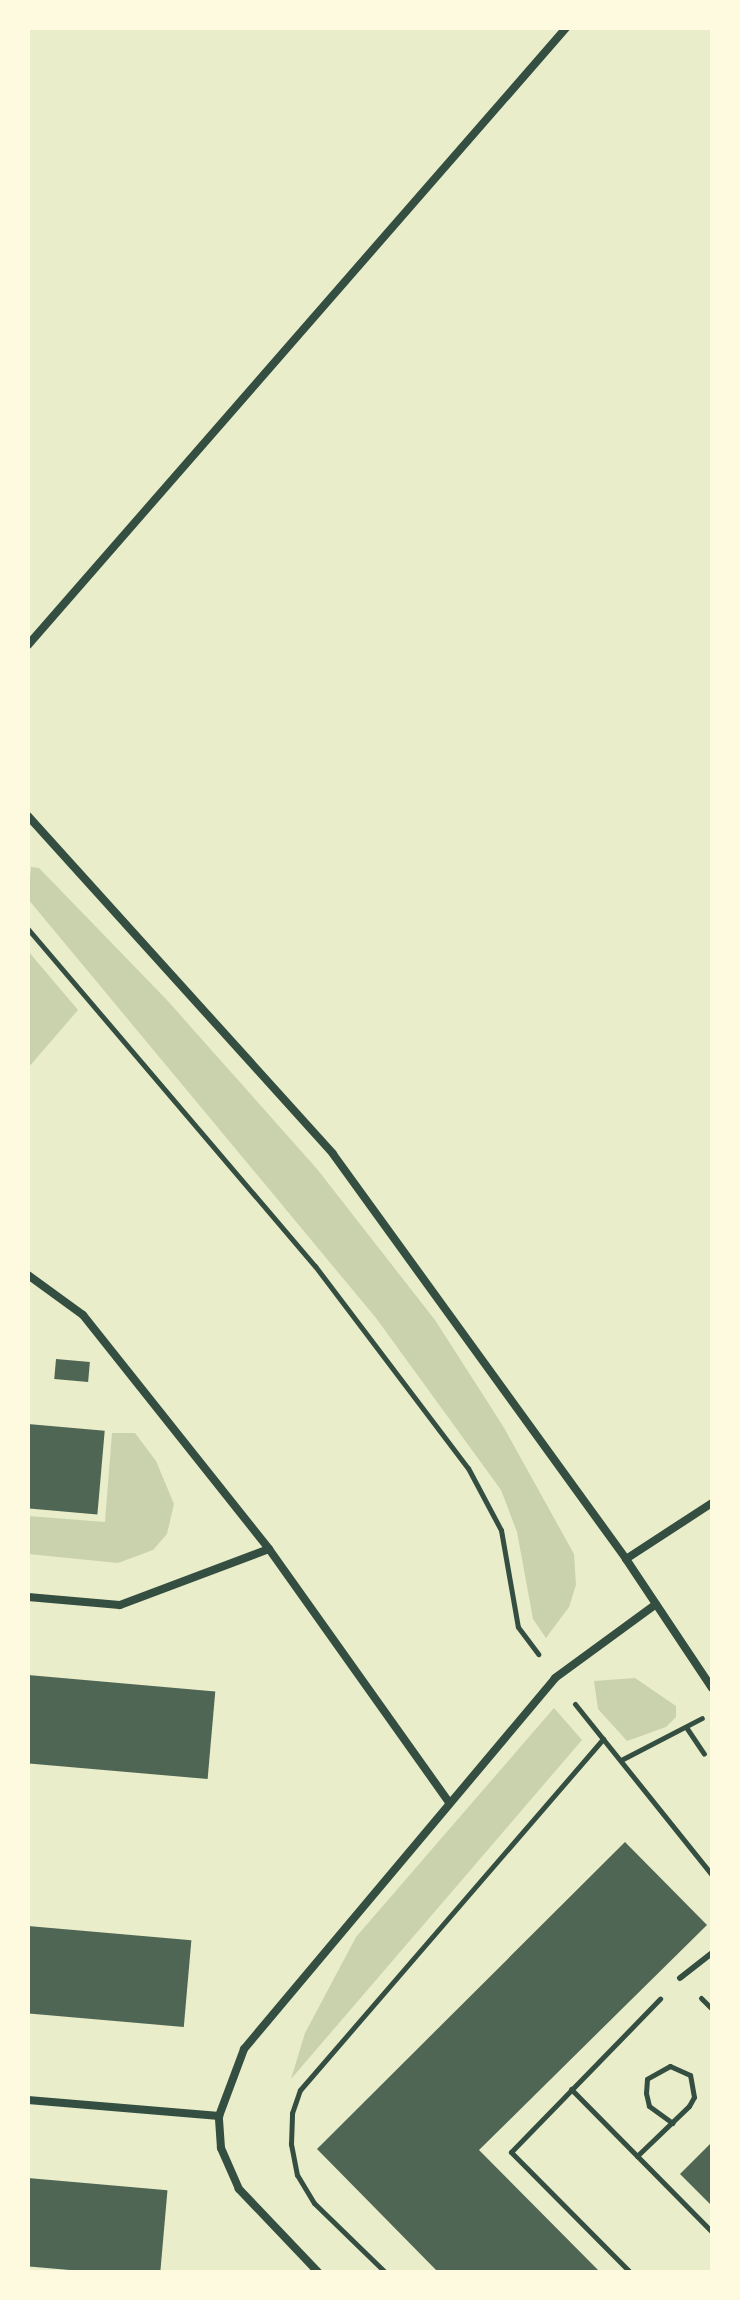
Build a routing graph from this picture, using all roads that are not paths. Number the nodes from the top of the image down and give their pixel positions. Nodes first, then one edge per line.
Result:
1 (566, 28) edge
2 (28, 645) edge
3 (28, 816) edge
4 (28, 1275) edge
5 (712, 1503) edge
6 (269, 1549) junction
7 (626, 1559) junction
8 (28, 1597) edge
9 (656, 1604) junction
10 (712, 1688) edge
11 (448, 1801) junction
12 (712, 1953) edge
13 (680, 1978) road end
14 (28, 2100) edge
15 (219, 2116) junction
16 (318, 2272) edge

1 - 2 street
3 - 7 street
4 - 6 street
5 - 7 street
6 - 8 street
6 - 11 street
7 - 9 street
9 - 10 street
9 - 11 street
11 - 15 street
12 - 13 lane
14 - 15 street
15 - 16 street

